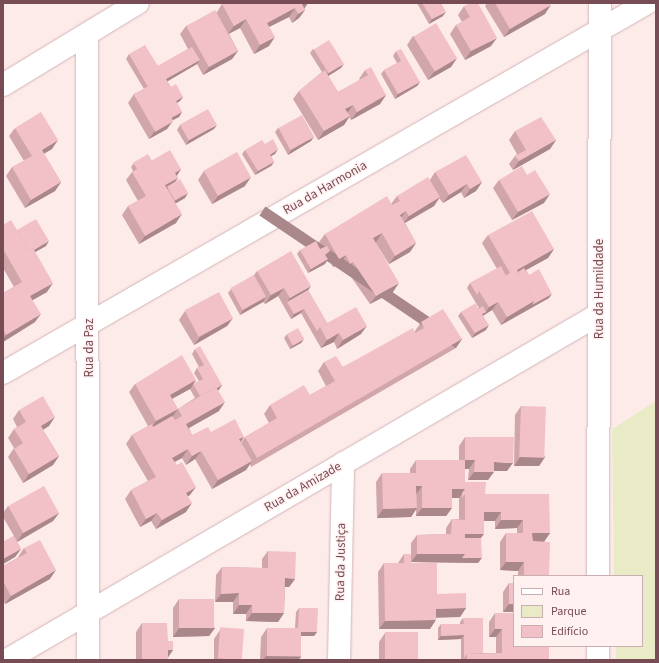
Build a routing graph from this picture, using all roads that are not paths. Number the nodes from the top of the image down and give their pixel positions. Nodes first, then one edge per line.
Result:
1 (138, 3) edge
2 (600, 3) edge
3 (647, 3) edge
4 (600, 30) junction
5 (87, 37) junction
6 (3, 85) edge
7 (599, 314) junction
8 (89, 324) junction
9 (3, 373) edge
10 (343, 463) junction
11 (598, 575) edge
12 (89, 612) junction
13 (598, 647) edge
14 (7, 660) edge
15 (88, 660) edge
16 (339, 660) edge
17 (598, 660) edge

1 - 5 street
2 - 4 street, Rua da Humildade
3 - 4 street, Rua da Harmonia
4 - 7 street, Rua da Humildade
4 - 8 street, Rua da Harmonia
5 - 6 street
5 - 8 street, Rua da Paz
7 - 10 street, Rua da Amizade
7 - 11 street, Rua da Humildade
8 - 9 street, Rua da Harmonia
8 - 12 street, Rua da Paz
10 - 12 street, Rua da Amizade
10 - 16 street, Rua da Justiça
12 - 14 street, Rua da Amizade
12 - 15 street, Rua da Paz
13 - 17 street

